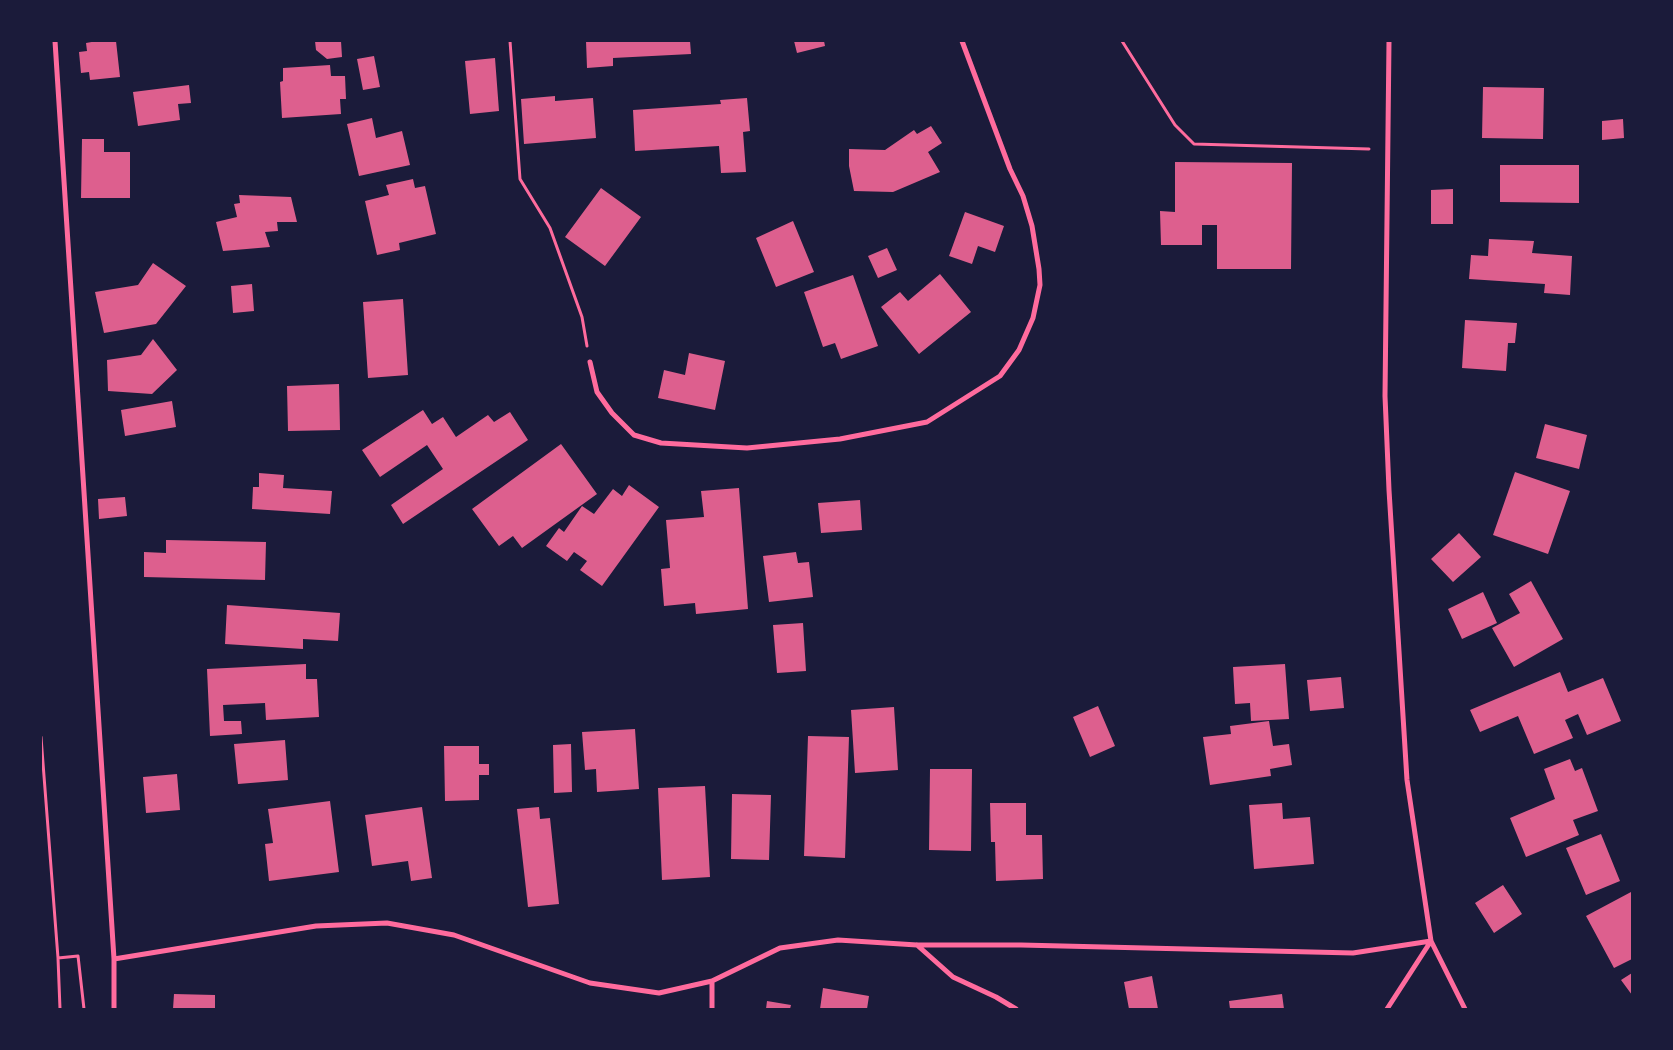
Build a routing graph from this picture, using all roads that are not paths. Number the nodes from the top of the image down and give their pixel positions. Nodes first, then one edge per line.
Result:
1 (55, 41) edge
2 (962, 41) edge
3 (1389, 41) edge
4 (590, 362) road end
5 (1431, 941) junction
6 (917, 945) junction
7 (114, 959) junction
8 (712, 981) junction
9 (114, 1009) edge
10 (712, 1009) edge
11 (1016, 1009) edge
12 (1387, 1009) edge
13 (1465, 1009) edge

1 - 7 street
2 - 4 street
3 - 5 street
5 - 6 street
5 - 12 street
5 - 13 street
6 - 8 street
6 - 11 street
7 - 8 street
7 - 9 street
8 - 10 street

